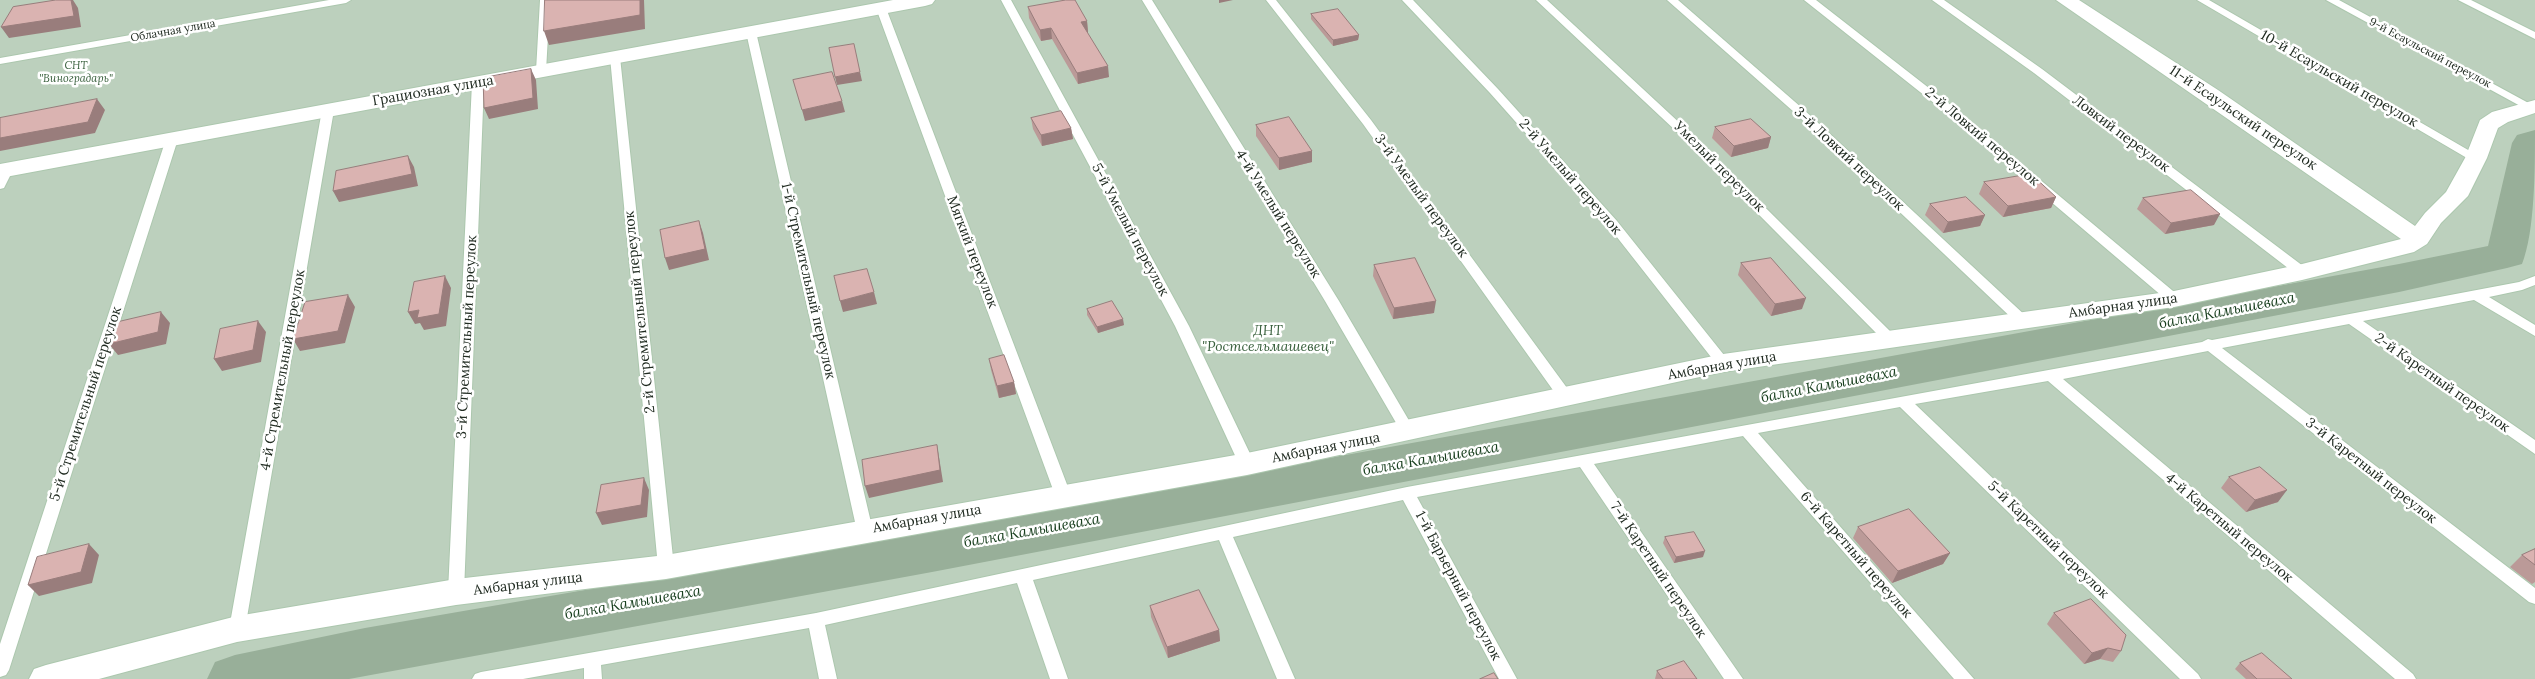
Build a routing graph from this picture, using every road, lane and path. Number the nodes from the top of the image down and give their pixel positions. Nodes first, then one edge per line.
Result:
1 (346, 0) edge
2 (545, 0) edge
3 (925, 0) edge
4 (1006, 0) edge
5 (1146, 0) edge
6 (1272, 0) edge
7 (1407, 0) edge
8 (1541, 0) edge
9 (1672, 0) edge
10 (1809, 0) edge
11 (1937, 0) edge
12 (2066, 0) edge
13 (2202, 0) edge
14 (2331, 0) edge
15 (2463, 0) edge
16 (881, 8) junction
17 (751, 32) junction
18 (2535, 36) edge
19 (615, 57) junction
20 (0, 61) edge
21 (541, 71) junction
22 (478, 83) junction
23 (2532, 106) edge
24 (328, 110) junction
25 (172, 139) junction
26 (2476, 158) junction
27 (2, 176) edge
28 (2418, 239) junction
29 (2302, 272) junction
30 (2535, 280) edge
31 (2529, 287) edge
32 (2475, 294) junction
33 (2174, 299) junction
34 (2350, 318) junction
35 (2023, 321) junction
36 (2535, 331) edge
37 (1892, 341) junction
38 (2208, 344) junction
39 (1723, 363) junction
40 (2051, 376) junction
41 (1565, 396) junction
42 (1903, 401) junction
43 (1407, 429) junction
44 (1746, 430) junction
45 (2535, 448) edge
46 (1584, 460) junction
47 (1248, 464) junction
48 (1407, 493) junction
49 (1064, 495) junction
50 (864, 531) junction
51 (1223, 531) junction
52 (666, 567) junction
53 (1023, 576) junction
54 (456, 592) junction
55 (2535, 597) edge
56 (816, 620) junction
57 (238, 629) junction
58 (592, 661) junction
59 (0, 670) edge
60 (46, 679) edge
61 (481, 679) edge
62 (593, 679) edge
63 (828, 679) edge
64 (1059, 679) edge
65 (1286, 679) edge
66 (1508, 679) edge
67 (1734, 679) edge
68 (1966, 679) edge
69 (2192, 679) edge
70 (2407, 679) edge

1 - 20 lane, Облачная улица
2 - 21 lane
3 - 16 street, Грациозная улица
4 - 47 lane, 5-й Умелый переулок
5 - 43 lane, 4-й Умелый переулок
6 - 41 lane, 3-й Умелый переулок
7 - 39 lane, 2-й Умелый переулок
8 - 37 lane, Умелый переулок
9 - 35 lane, 3-й Ловкий переулок
10 - 33 lane, 2-й Ловкий переулок
11 - 29 lane, Ловкий переулок
12 - 28 street, 11-й Есаульский переулок
13 - 26 lane, 10-й Есаульский переулок
14 - 23 lane, 9-й Есаульский переулок
15 - 18 lane
16 - 17 street, Грациозная улица
16 - 49 lane, Мягкий переулок
17 - 19 street, Грациозная улица
17 - 50 lane, 1-й Стремительный переулок
19 - 21 street, Грациозная улица
19 - 52 lane, 2-й Стремительный переулок
21 - 22 street, Грациозная улица
22 - 24 street, Грациозная улица
22 - 54 lane, 3-й Стремительный переулок
23 - 26 street, Амбарная улица
24 - 25 street, Грациозная улица
24 - 57 lane, 4-й Стремительный переулок
25 - 27 street, Грациозная улица
25 - 59 lane, 5-й Стремительный переулок
26 - 28 street, Амбарная улица
28 - 29 street, Амбарная улица
29 - 33 street, Амбарная улица
30 - 31 lane
31 - 32 lane
32 - 34 lane
32 - 36 lane
33 - 35 street, Амбарная улица
34 - 38 lane
34 - 45 lane, 2-й Каретный переулок
35 - 37 street, Амбарная улица
37 - 39 street, Амбарная улица
38 - 40 lane
38 - 55 lane, 3-й Каретный переулок
39 - 41 street, Амбарная улица
40 - 42 lane
40 - 70 lane, 4-й Каретный переулок
41 - 43 street, Амбарная улица
42 - 44 lane
42 - 69 lane, 5-й Каретный переулок
43 - 47 street, Амбарная улица
44 - 46 lane
44 - 68 lane, 6-й Каретный переулок
46 - 48 lane
46 - 67 lane, 7-й Каретный переулок
47 - 49 street, Амбарная улица
48 - 51 lane
48 - 66 lane, 1-й Барьерный переулок
49 - 50 street, Амбарная улица
50 - 52 street, Амбарная улица
51 - 53 lane
51 - 65 lane
52 - 54 street, Амбарная улица
53 - 56 lane
53 - 64 lane
54 - 57 street, Амбарная улица
56 - 58 lane
56 - 63 lane
57 - 60 street, Амбарная улица
58 - 61 lane
58 - 62 lane

